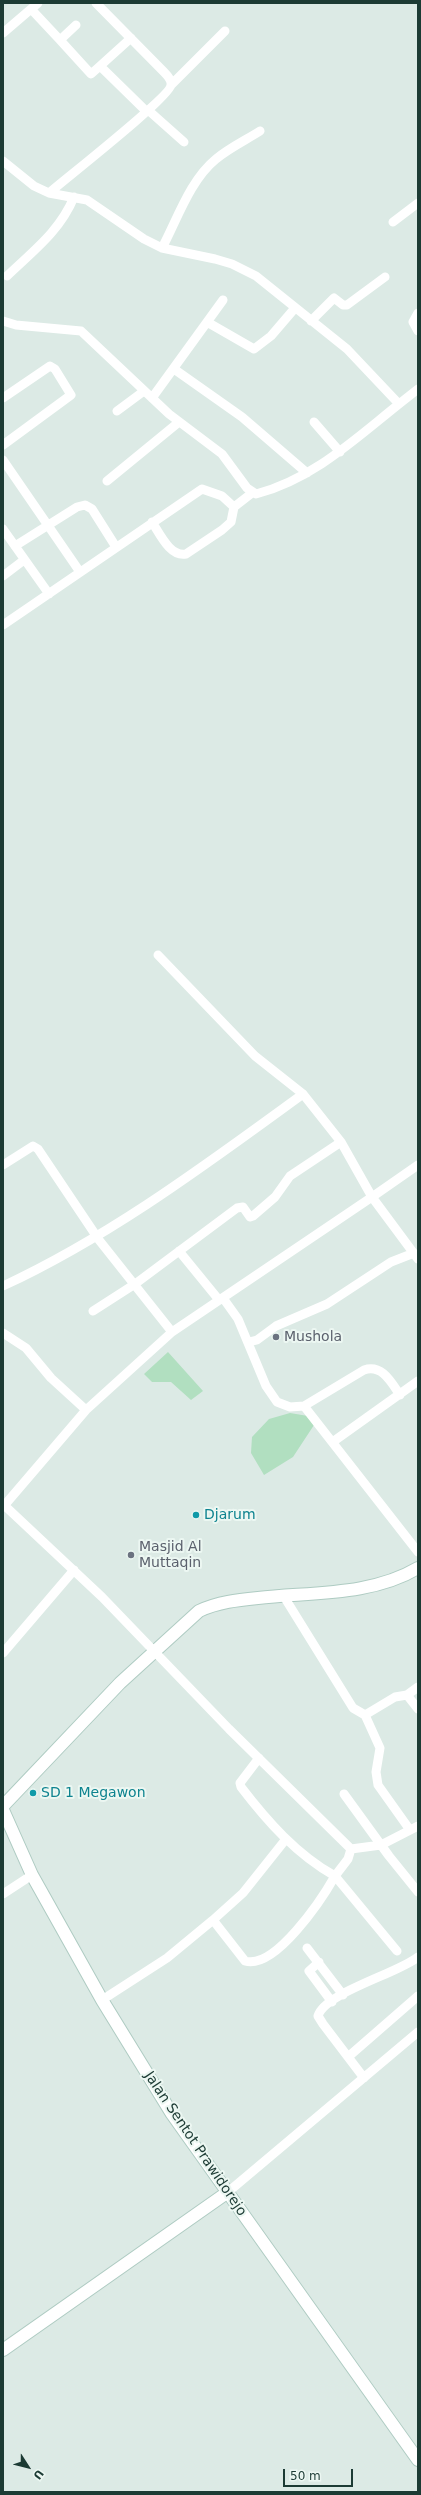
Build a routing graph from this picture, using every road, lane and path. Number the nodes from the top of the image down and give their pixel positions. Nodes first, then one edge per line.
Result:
1 (96, 3) edge
2 (34, 6) edge
3 (76, 25) dead end
4 (225, 31) dead end
5 (3, 33) edge
6 (131, 38) junction
7 (60, 40) junction
8 (100, 66) junction
9 (171, 85) junction
10 (147, 111) junction
11 (260, 131) dead end
12 (184, 142) dead end
13 (3, 161) edge
14 (49, 193) junction
15 (74, 197) junction
16 (418, 203) edge
17 (393, 222) dead end
18 (162, 248) junction
19 (7, 276) dead end
20 (385, 277) dead end
21 (223, 300) dead end
22 (295, 308) junction
23 (418, 313) edge
24 (3, 321) edge
25 (311, 321) junction
26 (208, 322) junction
27 (418, 331) edge
28 (174, 369) junction
29 (418, 389) edge
30 (144, 391) junction
31 (3, 398) edge
32 (152, 398) junction
33 (399, 404) junction
34 (117, 411) dead end
35 (179, 422) junction
36 (314, 422) dead end
37 (3, 445) edge
38 (340, 452) junction
39 (3, 460) edge
40 (307, 473) junction
41 (107, 481) dead end
42 (252, 493) junction
43 (234, 507) junction
44 (152, 522) junction
45 (48, 525) junction
46 (4, 532) edge
47 (15, 546) junction
48 (116, 548) junction
49 (24, 560) junction
50 (80, 572) junction
51 (3, 576) edge
52 (49, 594) junction
53 (3, 625) edge
54 (158, 955) dead end
55 (303, 1094) junction
56 (341, 1142) junction
57 (3, 1165) edge
58 (418, 1165) edge
59 (372, 1196) junction
60 (96, 1234) junction
61 (179, 1251) junction
62 (416, 1256) edge
63 (135, 1284) junction
64 (3, 1286) edge
65 (221, 1299) junction
66 (93, 1311) dead end
67 (172, 1332) junction
68 (3, 1334) edge
69 (249, 1342) junction
70 (418, 1381) edge
71 (400, 1395) junction
72 (304, 1406) junction
73 (86, 1410) junction
74 (334, 1441) junction
75 (4, 1506) edge
76 (418, 1552) edge
77 (418, 1568) edge
78 (74, 1570) junction
79 (283, 1595) junction
80 (154, 1651) junction
81 (3, 1652) edge
82 (418, 1687) edge
83 (407, 1695) junction
84 (418, 1709) edge
85 (364, 1715) junction
86 (259, 1758) junction
87 (344, 1794) dead end
88 (3, 1806) edge
89 (3, 1810) edge
90 (414, 1828) edge
91 (286, 1839) junction
92 (381, 1845) junction
93 (351, 1849) junction
94 (32, 1875) junction
95 (335, 1876) junction
96 (418, 1892) edge
97 (3, 1894) edge
98 (213, 1920) junction
99 (307, 1948) dead end
100 (397, 1951) dead end
101 (418, 1957) edge
102 (318, 1962) junction
103 (343, 1995) junction
104 (418, 1996) edge
105 (102, 2000) junction
106 (332, 2002) junction
107 (418, 2032) edge
108 (348, 2057) junction
109 (364, 2078) junction
110 (228, 2192) junction
111 (3, 2350) edge
112 (418, 2460) edge

1 - 6 street
2 - 5 street
2 - 7 street
3 - 7 street
4 - 9 street
6 - 8 street
6 - 9 street
7 - 8 street
8 - 10 street
9 - 10 street
10 - 12 street
10 - 14 street
11 - 18 street
13 - 14 street
14 - 15 street
15 - 18 street
15 - 19 street
16 - 17 street
18 - 22 street
20 - 25 street
21 - 26 street
22 - 25 street
22 - 26 street
23 - 27 street
24 - 30 street
25 - 33 street
26 - 28 street
28 - 32 street
28 - 40 street
29 - 33 street
30 - 32 street
30 - 34 street
31 - 37 street
32 - 35 street
33 - 38 street
35 - 41 street
35 - 42 street
36 - 38 street
38 - 40 street
39 - 45 street
40 - 42 street
42 - 43 street
43 - 44 street
43 - 44 street
44 - 48 street
45 - 47 street
45 - 48 street
45 - 50 street
46 - 47 street
47 - 49 street
48 - 50 street
49 - 51 street
49 - 52 street
50 - 52 street
52 - 53 street
54 - 55 street
55 - 56 street
55 - 60 street
56 - 59 street
56 - 61 street
57 - 60 street
58 - 59 street
59 - 62 street
59 - 65 street
60 - 63 street
60 - 64 street
61 - 63 street
61 - 65 street
62 - 69 street
63 - 66 street
63 - 67 street
65 - 67 street
65 - 69 street
67 - 73 street
68 - 73 street
69 - 72 street
70 - 71 street
71 - 72 street
71 - 74 street
72 - 74 street
73 - 75 street
74 - 76 street
75 - 78 street
77 - 79 main road
78 - 80 street
78 - 81 street
79 - 80 main road
79 - 85 street
80 - 86 street
80 - 88 main road
82 - 83 street
83 - 84 street
83 - 85 street
85 - 90 street
86 - 91 street
86 - 93 street
87 - 92 street
89 - 94 main road, Jalan Sentot Prawidorejo
90 - 92 street
91 - 95 street
91 - 98 street
92 - 93 street
92 - 96 street
93 - 95 street
94 - 97 street
94 - 105 main road, Jalan Sentot Prawidorejo
95 - 98 street
95 - 100 street
98 - 105 street
99 - 102 street
101 - 103 street
102 - 103 street
102 - 106 street
103 - 106 street
104 - 108 street
105 - 110 main road, Jalan Sentot Prawidorejo
106 - 108 street
107 - 109 street
108 - 109 street
109 - 110 street
110 - 111 main road
110 - 112 main road, Jalan Sentot Prawidorejo

